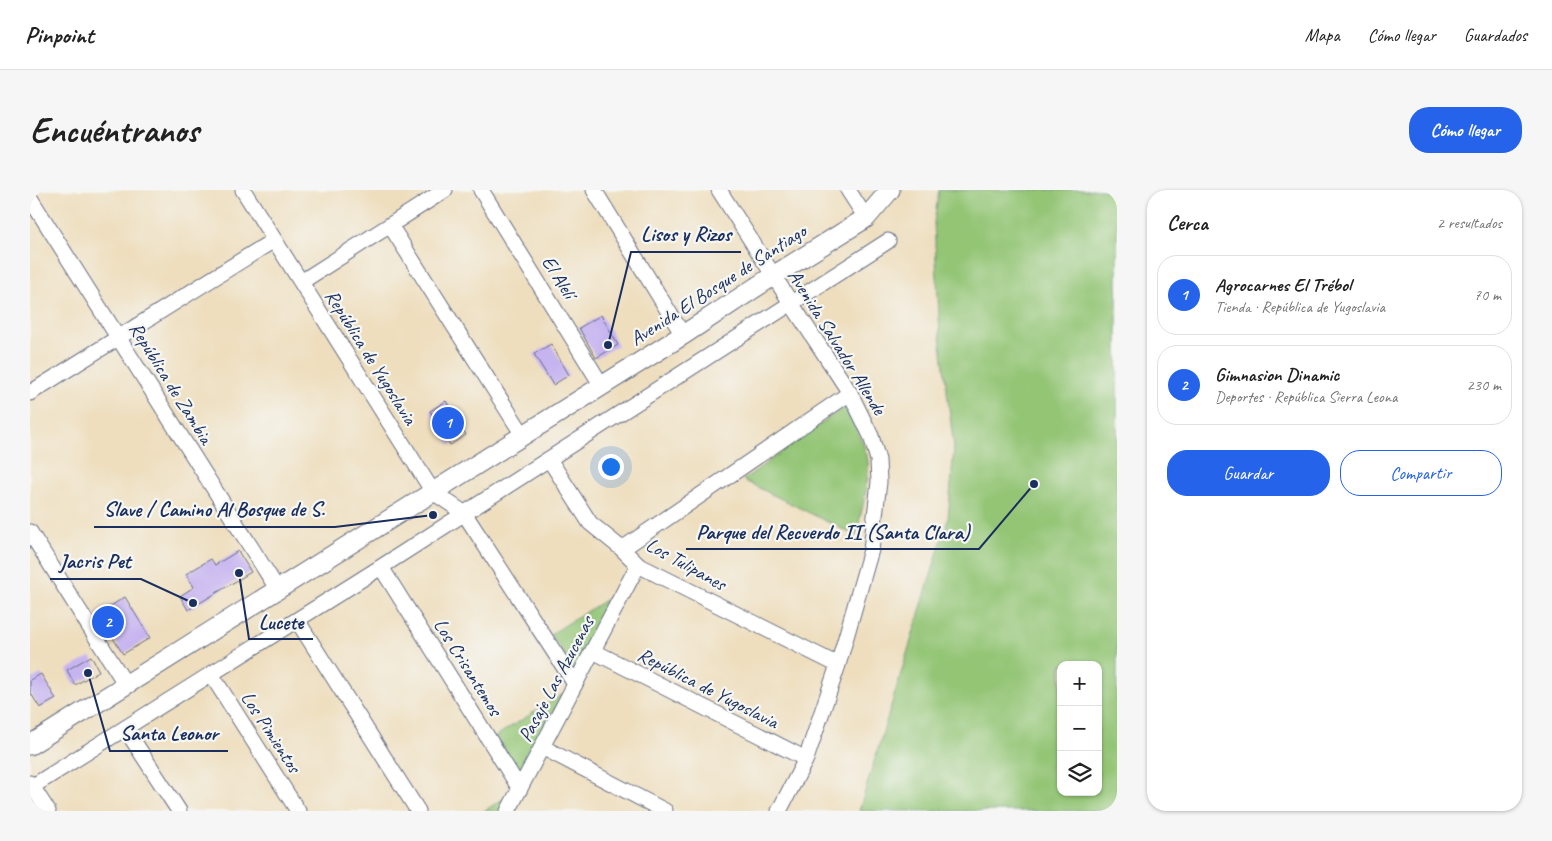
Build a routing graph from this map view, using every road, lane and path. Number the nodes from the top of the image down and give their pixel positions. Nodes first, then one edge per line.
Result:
1 (445, 190) edge
2 (481, 190) edge
3 (594, 190) edge
4 (719, 190) edge
5 (848, 190) edge
6 (890, 190) edge
7 (247, 191) edge
8 (30, 198) edge
9 (866, 218) junction
10 (390, 225) junction
11 (274, 240) junction
12 (888, 241) dead end
13 (772, 276) junction
14 (300, 282) junction
15 (790, 304) junction
16 (683, 335) junction
17 (118, 338) junction
18 (602, 386) junction
19 (30, 393) edge
20 (850, 393) junction
21 (523, 435) junction
22 (548, 459) junction
23 (432, 492) junction
24 (464, 513) junction
25 (30, 532) edge
26 (622, 549) junction
27 (638, 565) junction
28 (381, 567) junction
29 (278, 590) junction
30 (297, 620) junction
31 (593, 651) junction
32 (838, 665) junction
33 (211, 674) junction
34 (575, 684) junction
35 (126, 685) junction
36 (125, 728) junction
37 (30, 745) edge
38 (542, 747) junction
39 (806, 759) junction
40 (31, 786) edge
41 (520, 788) junction
42 (48, 811) edge
43 (179, 811) edge
44 (298, 811) edge
45 (418, 811) edge
46 (508, 811) edge
47 (665, 811) edge
48 (779, 811) edge

1 - 10 street
2 - 18 street, El Alelí
3 - 16 street
4 - 13 street, Avenida Salvador Allende
5 - 9 street
6 - 9 main road, Avenida El Bosque de Santiago
7 - 11 street, República de Yugoslavia
8 - 17 street, República de Zambia
9 - 13 main road, Avenida El Bosque de Santiago
10 - 14 street
10 - 21 street
11 - 14 street, República de Yugoslavia
11 - 17 street
12 - 15 street
13 - 15 street, Avenida Salvador Allende
13 - 16 main road, Avenida El Bosque de Santiago
14 - 23 street, República de Yugoslavia
15 - 20 street, Avenida Salvador Allende
15 - 22 street
16 - 18 main road, Avenida El Bosque de Santiago
17 - 19 street
17 - 29 street, República de Zambia
18 - 21 main road, Avenida El Bosque de Santiago
20 - 26 street
20 - 32 street, Avenida Salvador Allende
21 - 23 main road, Avenida El Bosque de Santiago
22 - 24 street
22 - 26 street, Los Tulipanes
23 - 24 street, República de Yugoslavia
23 - 29 main road, Avenida El Bosque de Santiago
24 - 28 street
24 - 34 street, República de Yugoslavia
25 - 35 street
26 - 27 street, Los Tulipanes
27 - 31 street, Pasaje Las Azucenas
27 - 32 street, Los Tulipanes
28 - 30 street
28 - 41 street, Los Crisantemos
29 - 35 main road, Avenida El Bosque de Santiago
30 - 33 street
30 - 45 street
31 - 34 street, Pasaje Las Azucenas
31 - 39 street, República de Yugoslavia
32 - 39 street, Avenida Salvador Allende
33 - 36 street
33 - 44 street, Los Pimientos
34 - 38 street, Pasaje Las Azucenas
35 - 37 main road, Avenida El Bosque de Santiago
36 - 40 street
36 - 43 street
38 - 41 street, Pasaje Las Azucenas
38 - 47 street
39 - 48 street, Avenida Salvador Allende
40 - 42 street
41 - 46 street, Pasaje Las Azucenas

